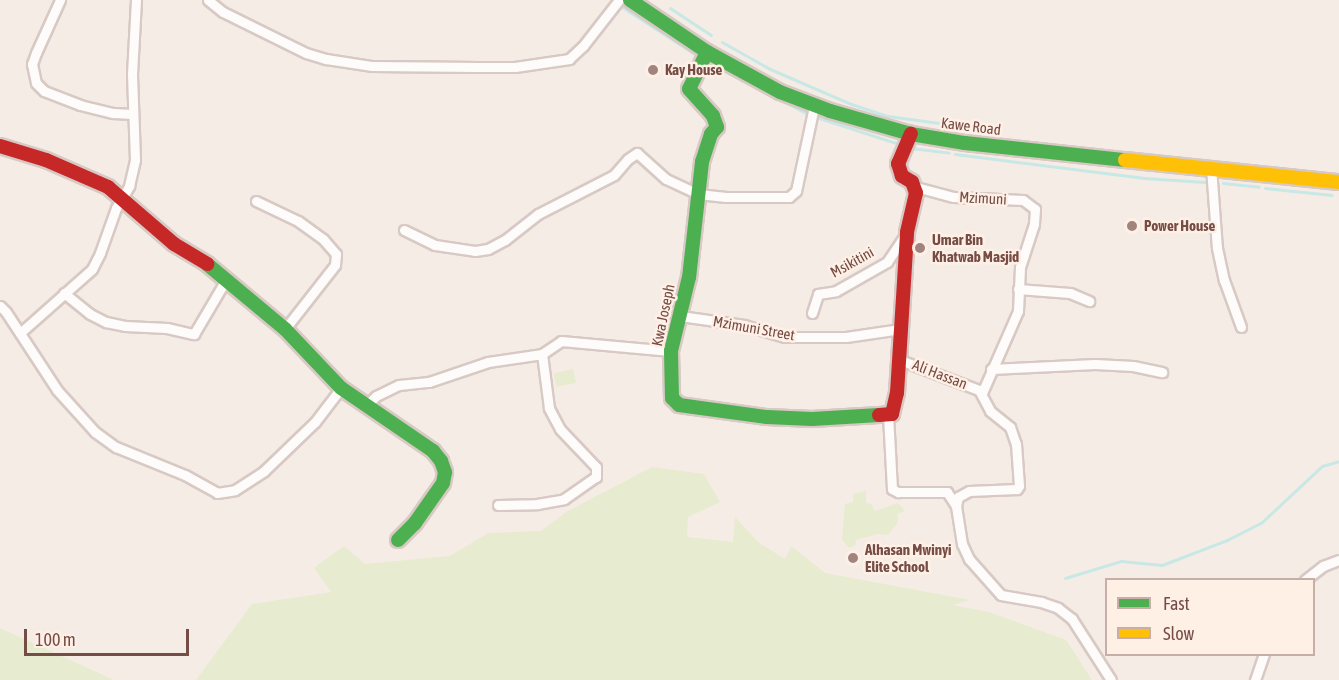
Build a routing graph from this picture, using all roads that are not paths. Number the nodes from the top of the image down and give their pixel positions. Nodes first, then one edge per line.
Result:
1 (60, 0) edge
2 (136, 0) edge
3 (208, 0) edge
4 (619, 0) edge
5 (630, 0) edge
6 (707, 52) junction
7 (814, 106) junction
8 (133, 114) junction
9 (911, 134) junction
10 (0, 147) edge
11 (1211, 167) junction
12 (1339, 182) edge
13 (916, 187) junction
14 (698, 194) junction
15 (121, 198) junction
16 (256, 201) dead end
17 (404, 230) dead end
18 (907, 232) junction
19 (227, 278) junction
20 (1018, 289) junction
21 (64, 293) junction
22 (1089, 301) dead end
23 (0, 306) edge
24 (813, 313) dead end
25 (680, 316) junction
26 (1241, 327) dead end
27 (285, 328) junction
28 (900, 329) junction
29 (20, 333) junction
30 (671, 351) junction
31 (542, 354) junction
32 (900, 360) junction
33 (991, 369) junction
34 (1162, 372) dead end
35 (341, 388) junction
36 (982, 393) junction
37 (368, 404) junction
38 (888, 415) junction
39 (498, 505) dead end
40 (956, 506) junction
41 (398, 540) dead end
42 (1339, 560) edge
43 (1306, 578) edge
44 (1263, 656) edge
45 (1111, 680) edge
46 (1255, 680) edge

1 - 8 street
2 - 8 street
3 - 4 street
5 - 6 street, Kawe Road
6 - 7 street, Kawe Road
6 - 14 street, Kwa Joseph
7 - 9 street, Kawe Road
7 - 14 street
8 - 15 street
9 - 11 street, Kawe Road
9 - 13 street
10 - 15 street
11 - 12 street, Kawe Road
11 - 26 street
13 - 18 street, Msikitini
13 - 20 street, Mzimuni
14 - 17 street
14 - 25 street, Kwa Joseph
15 - 19 street
15 - 21 street
16 - 27 street
18 - 24 street, Msikitini
18 - 28 street, Msikitini
19 - 21 street
19 - 27 street
20 - 22 street
20 - 33 street, Mzimuni
21 - 29 street
23 - 29 street
25 - 28 street, Mzimuni Street
25 - 30 street, Kwa Joseph
27 - 35 street
28 - 32 street, Msikitini
29 - 35 street
30 - 31 street
30 - 38 street, Kwa Joseph
31 - 37 street
31 - 39 street
32 - 36 street, Ali Hassan
32 - 38 street
33 - 34 street
33 - 36 street, Mzimuni
35 - 37 street
36 - 40 street, Ali Hassan
37 - 41 street
38 - 40 street
40 - 45 street
42 - 43 street
44 - 46 street

